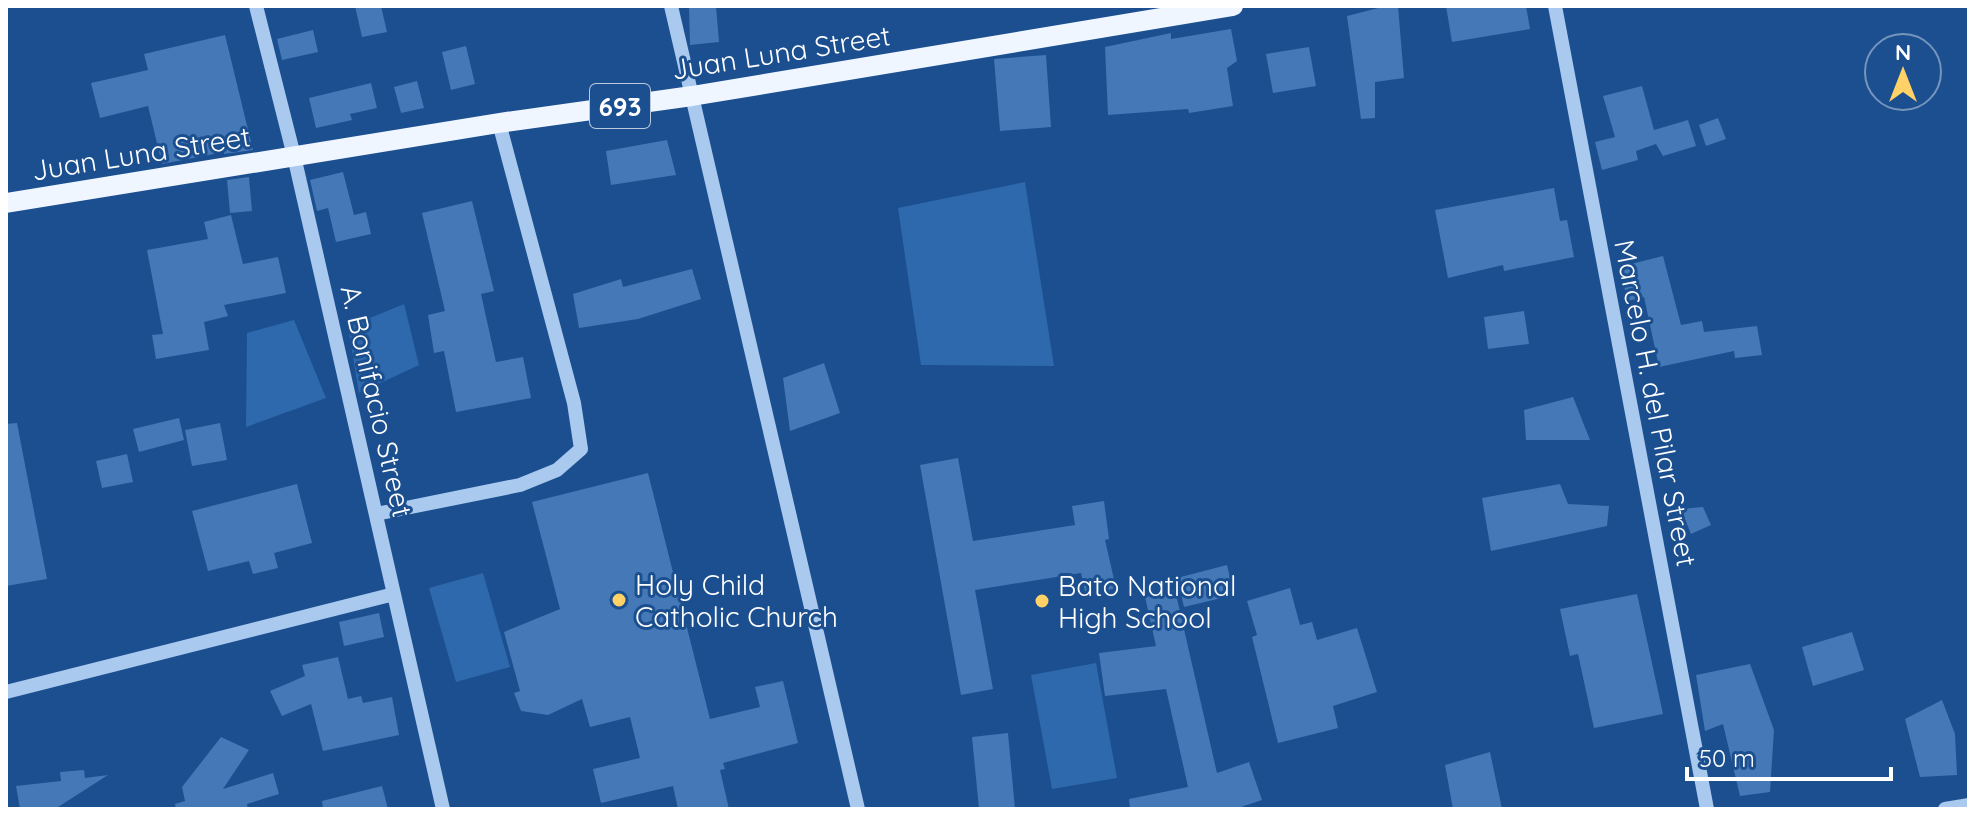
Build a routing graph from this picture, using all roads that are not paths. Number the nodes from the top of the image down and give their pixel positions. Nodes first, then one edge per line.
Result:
1 (256, 6) edge
2 (671, 6) edge
3 (1233, 6) edge
4 (1555, 6) edge
5 (692, 96) junction
6 (499, 123) junction
7 (294, 156) junction
8 (6, 203) edge
9 (376, 514) junction
10 (394, 594) junction
11 (6, 692) edge
12 (1969, 805) edge
13 (443, 809) edge
14 (858, 809) edge
15 (1707, 809) edge
16 (1945, 809) edge

1 - 7 street, A. Bonifacio Street
2 - 5 street
3 - 5 main road, Juan Luna Street / 693
4 - 15 street, Marcelo H. del Pilar Street
5 - 6 main road, Juan Luna Street / 693
5 - 14 street
6 - 7 main road, Juan Luna Street / 693
6 - 9 street
7 - 8 main road, Juan Luna Street / 693
7 - 9 street, A. Bonifacio Street
9 - 10 street, A. Bonifacio Street
10 - 11 street
10 - 13 street, A. Bonifacio Street
12 - 16 street

